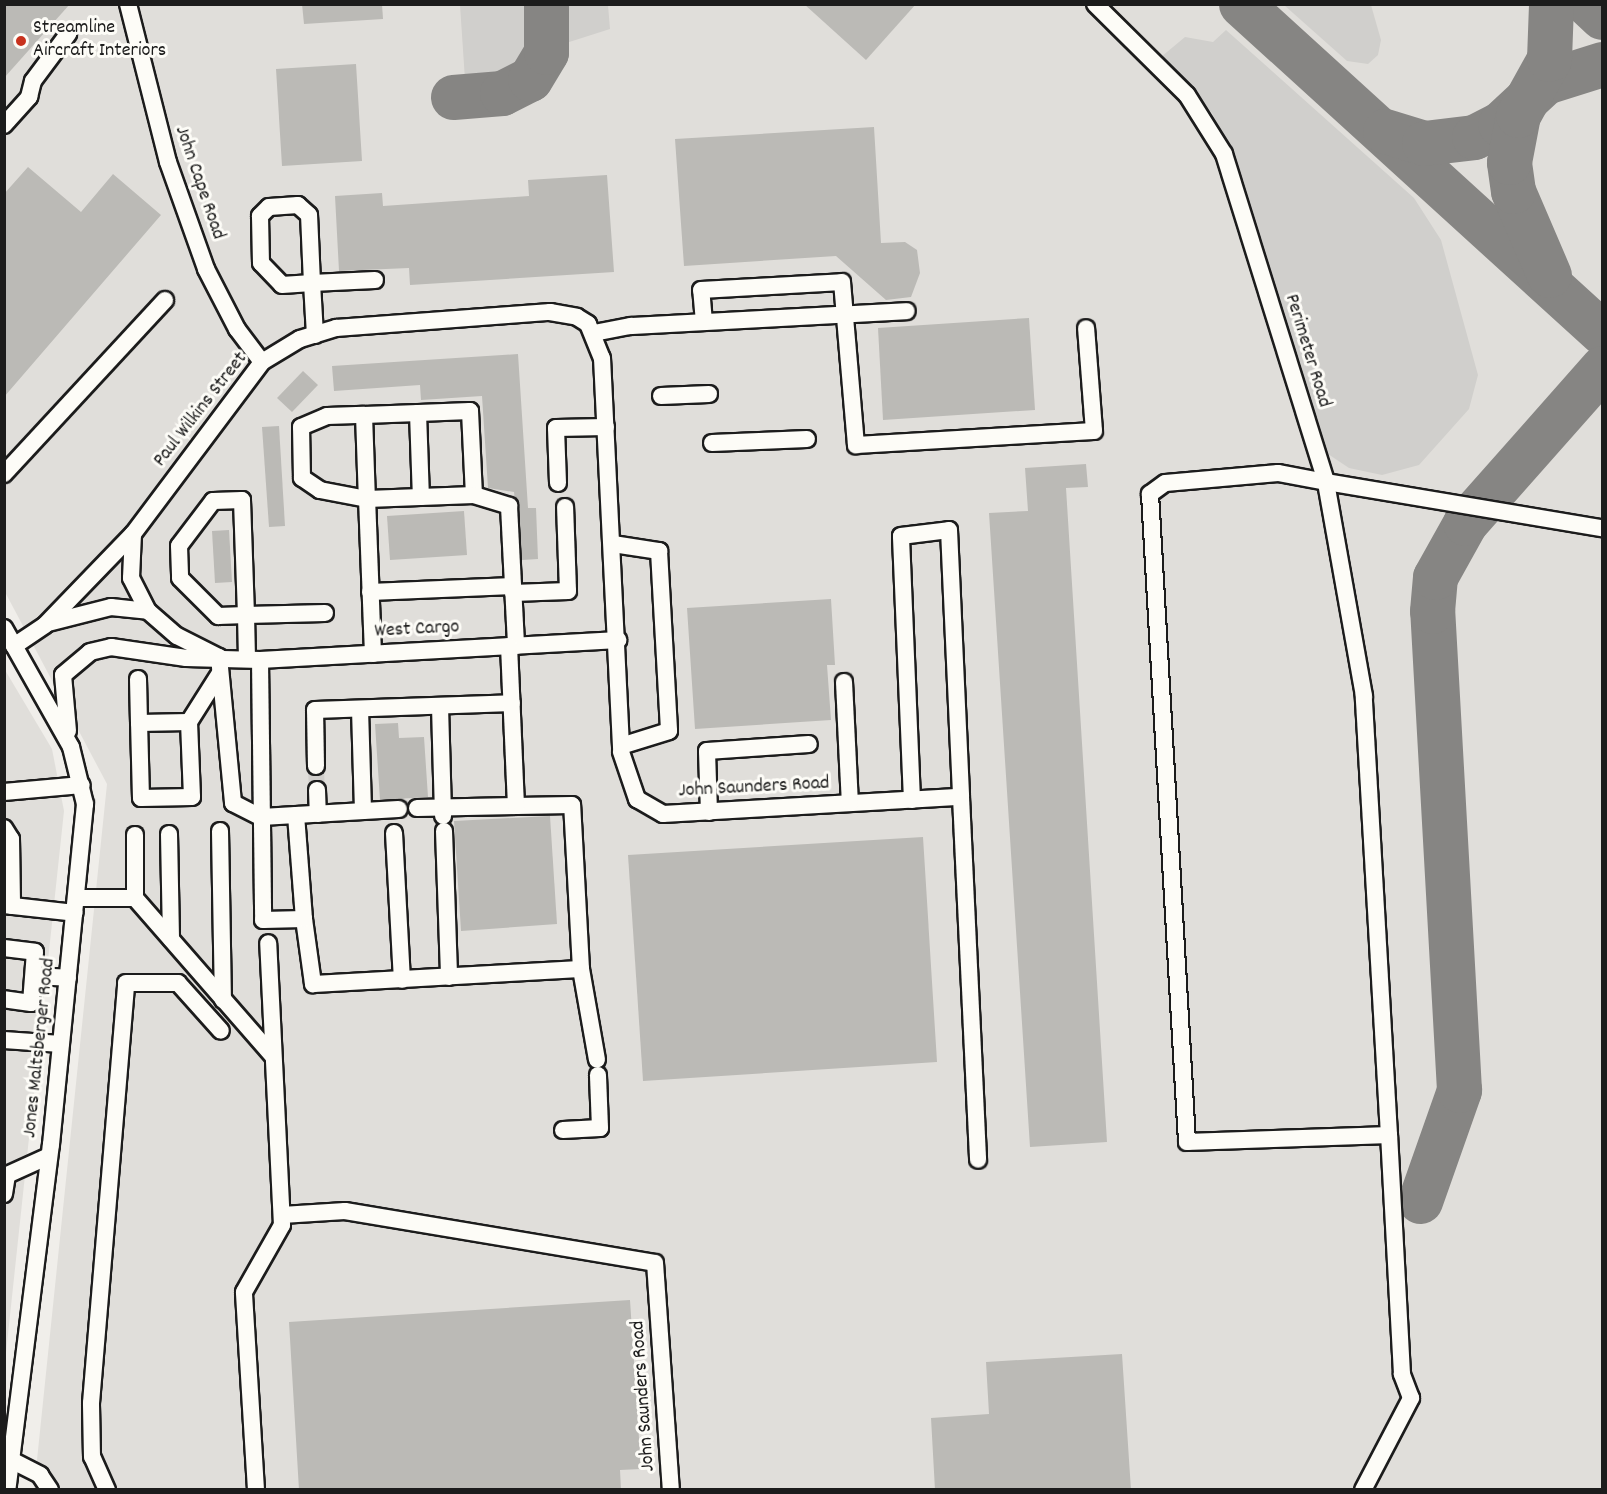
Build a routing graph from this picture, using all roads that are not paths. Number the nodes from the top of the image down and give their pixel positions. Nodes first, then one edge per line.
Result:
1 (128, 4) edge
2 (1095, 4) edge
3 (68, 34) dead end
4 (4, 125) edge
5 (375, 280) dead end
6 (312, 283) junction
7 (165, 300) dead end
8 (908, 311) dead end
9 (846, 314) junction
10 (704, 322) junction
11 (591, 328) junction
12 (1086, 328) dead end
13 (315, 334) junction
14 (262, 362) junction
15 (709, 394) dead end
16 (661, 396) dead end
17 (418, 413) junction
18 (364, 415) junction
19 (606, 427) junction
20 (807, 439) dead end
21 (712, 443) dead end
22 (4, 474) edge
23 (1326, 482) junction
24 (558, 483) dead end
25 (474, 495) junction
26 (420, 497) junction
27 (367, 499) junction
28 (565, 507) dead end
29 (1602, 528) edge
30 (133, 534) junction
31 (613, 544) junction
32 (513, 590) junction
33 (370, 592) junction
34 (148, 611) junction
35 (325, 612) dead end
36 (246, 615) junction
37 (45, 625) junction
38 (4, 628) edge
39 (618, 640) junction
40 (14, 646) junction
41 (513, 646) junction
42 (373, 654) junction
43 (254, 659) junction
44 (219, 665) junction
45 (138, 679) dead end
46 (844, 682) dead end
47 (512, 704) junction
48 (440, 706) junction
49 (360, 709) junction
50 (189, 722) junction
51 (139, 723) junction
52 (809, 744) dead end
53 (621, 746) junction
54 (71, 747) junction
55 (316, 766) tunnel mouth
56 (82, 785) junction
57 (317, 790) tunnel mouth
58 (4, 792) edge
59 (961, 797) junction
60 (912, 800) junction
61 (850, 803) junction
62 (516, 806) junction
63 (417, 808) dead end
64 (363, 811) junction
65 (709, 812) junction
66 (318, 813) junction
67 (296, 815) junction
68 (261, 817) junction
69 (443, 818) junction
70 (4, 828) edge
71 (220, 831) dead end
72 (169, 834) dead end
73 (135, 835) dead end
74 (8, 855) edge
75 (135, 898) junction
76 (8, 905) edge
77 (76, 905) junction
78 (304, 919) junction
79 (171, 939) junction
80 (268, 943) dead end
81 (4, 948) edge
82 (581, 969) junction
83 (34, 976) junction
84 (449, 977) junction
85 (68, 978) junction
86 (402, 980) junction
87 (4, 999) edge
88 (223, 1000) junction
89 (221, 1031) dead end
90 (4, 1040) edge
91 (61, 1044) junction
92 (272, 1055) junction
93 (563, 1130) dead end
94 (1389, 1135) junction
95 (49, 1156) junction
96 (978, 1160) dead end
97 (6, 1176) edge
98 (4, 1194) edge
99 (282, 1215) junction
100 (11, 1460) junction
101 (7, 1490) edge
102 (50, 1490) edge
103 (107, 1490) edge
104 (256, 1490) edge
105 (671, 1490) edge
106 (1363, 1490) edge

1 - 14 street, John Cape Road
2 - 23 street, Perimeter Road
3 - 4 street
5 - 6 street
6 - 6 street
6 - 13 street
7 - 22 street
8 - 9 street
9 - 10 street
9 - 10 street
9 - 12 street
10 - 11 street
11 - 13 street, Paul Wilkins Street
11 - 19 street, John Saunders Road
13 - 14 street, Paul Wilkins Street
14 - 30 street, Paul Wilkins Street
15 - 16 street
17 - 18 street
17 - 25 street
17 - 26 street
18 - 27 street
18 - 27 street
19 - 24 street
19 - 31 street, John Saunders Road
20 - 21 street
23 - 29 street
23 - 94 street, Perimeter Road
23 - 94 street
25 - 26 street
25 - 32 street
26 - 27 street
27 - 33 street
28 - 32 street
30 - 34 street, West Cargo
30 - 37 street, Paul Wilkins Street
31 - 39 street, John Saunders Road
31 - 53 street
32 - 33 street
32 - 41 street
33 - 42 street
34 - 37 street
34 - 44 street, West Cargo
35 - 36 street
36 - 36 street
36 - 43 street
37 - 40 street, Paul Wilkins Street
38 - 40 street, Jones Maltsberger Road
39 - 41 street, West Cargo
39 - 53 street, John Saunders Road
40 - 54 street, Jones Maltsberger Road
41 - 42 street, West Cargo
41 - 47 street
42 - 43 street, West Cargo
43 - 44 street, West Cargo
43 - 68 street
44 - 50 street
44 - 54 street, West Cargo
44 - 68 street
45 - 51 street
46 - 61 street
47 - 48 street
47 - 62 street
48 - 49 street
48 - 69 street
49 - 55 street
49 - 64 street
50 - 51 street
50 - 51 street
52 - 65 street
53 - 65 street, John Saunders Road
54 - 56 street, Jones Maltsberger Road
56 - 58 street
56 - 77 street, Jones Maltsberger Road
57 - 66 street
59 - 60 street, John Saunders Road
59 - 60 street
59 - 96 street
60 - 61 street, John Saunders Road
61 - 65 street, John Saunders Road
62 - 69 street
62 - 82 street
63 - 69 street
64 - 66 street
64 - 86 street
66 - 67 street
67 - 68 street
67 - 78 street
68 - 78 street
69 - 84 street
70 - 74 street
71 - 88 street
72 - 79 street
73 - 75 street
74 - 76 street
75 - 77 street
75 - 79 street
76 - 77 street
77 - 85 street, Jones Maltsberger Road
78 - 86 street
79 - 88 street
80 - 92 street
81 - 83 street
82 - 84 street
82 - 93 street
83 - 85 street
83 - 87 street
84 - 86 street
85 - 91 street, Jones Maltsberger Road
88 - 92 street
89 - 103 street
90 - 91 street
91 - 95 street, Jones Maltsberger Road
92 - 99 street
94 - 106 street, Perimeter Road
95 - 97 street
95 - 100 street, Jones Maltsberger Road
97 - 98 street
99 - 104 street
99 - 105 street, John Saunders Road
100 - 101 street, Jones Maltsberger Road
100 - 102 street

